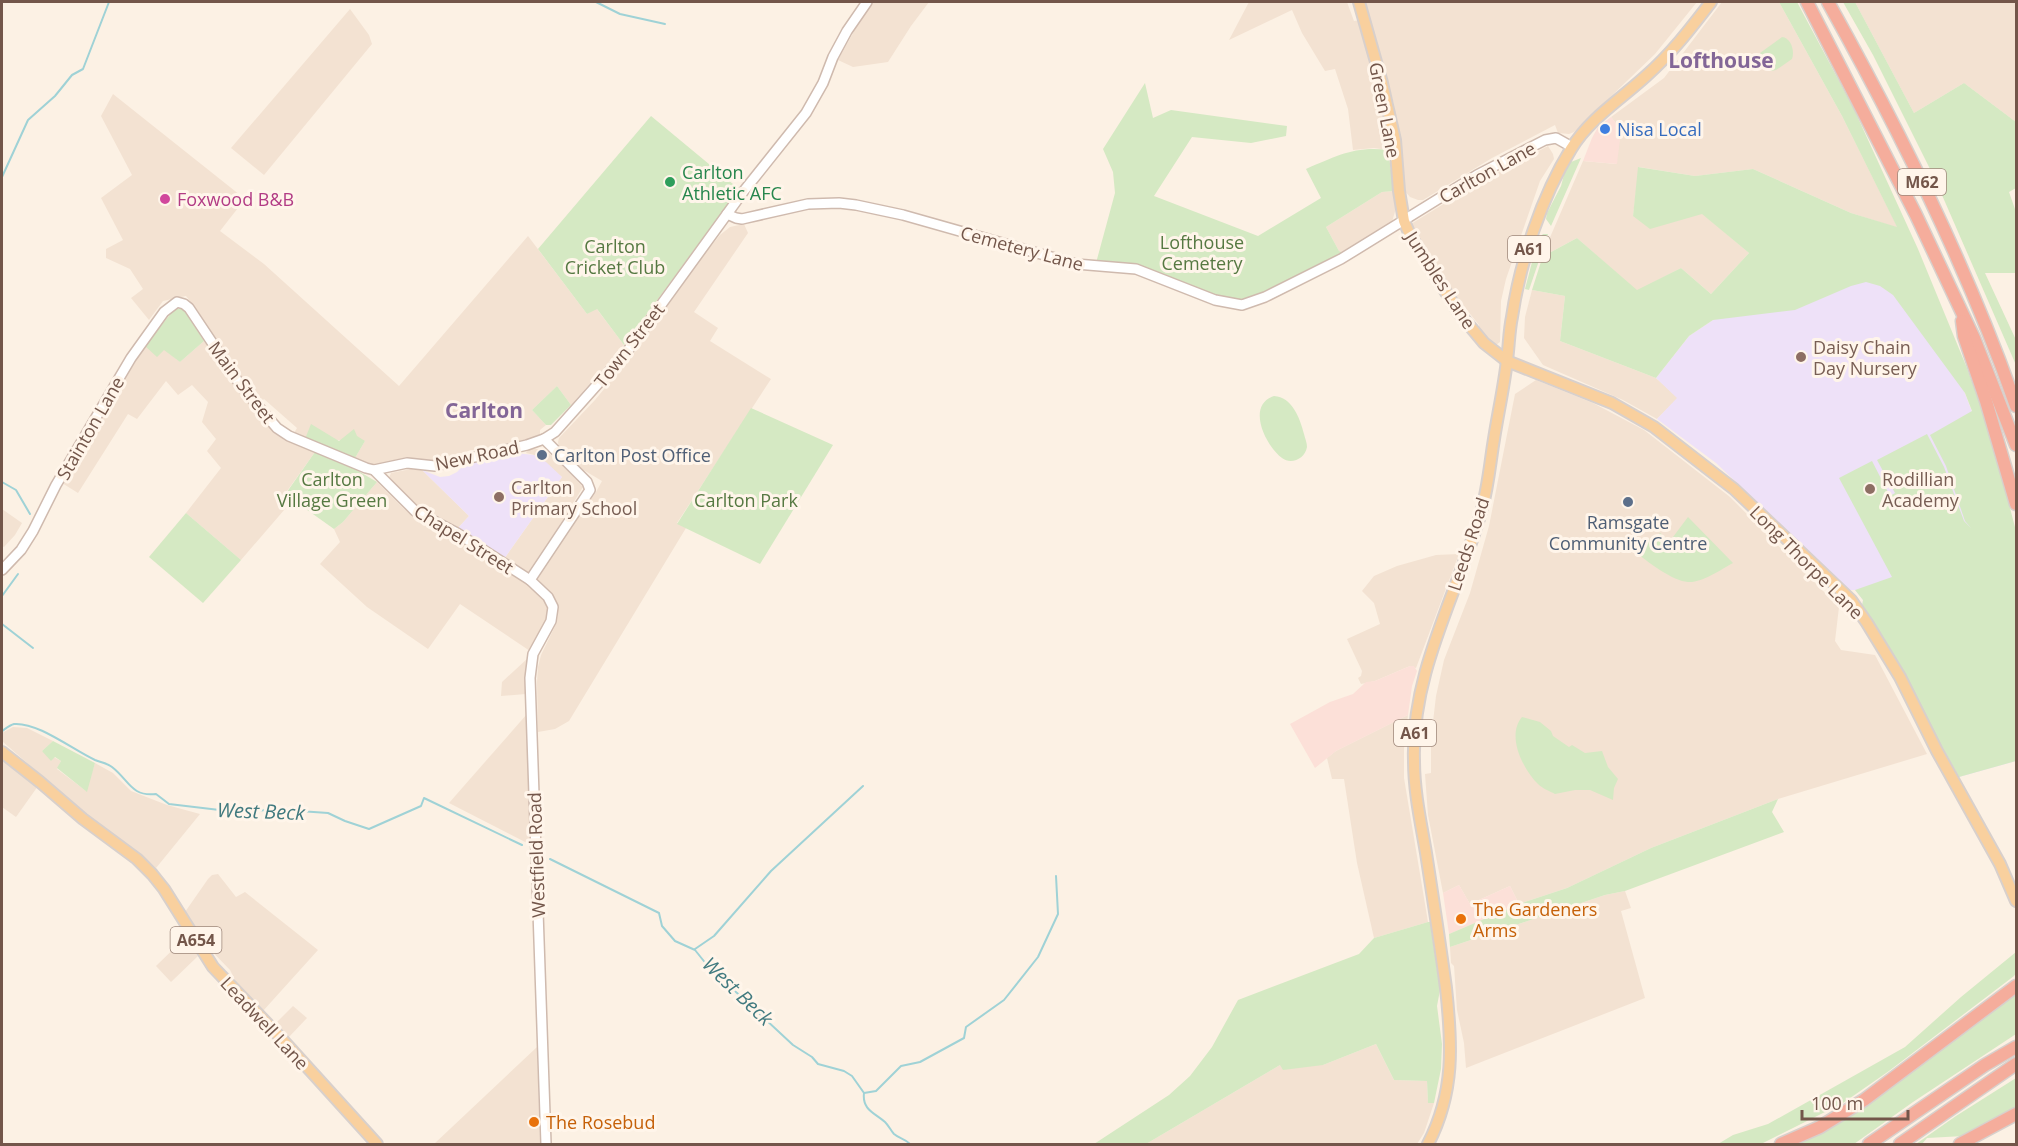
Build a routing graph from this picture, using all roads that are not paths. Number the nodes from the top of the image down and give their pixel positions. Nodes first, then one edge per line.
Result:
1 (867, 2) edge
2 (1359, 2) edge
3 (1711, 2) edge
4 (1807, 2) edge
5 (1828, 2) edge
6 (1572, 147) junction
7 (727, 213) junction
8 (1404, 221) junction
9 (189, 308) joint
10 (1960, 312) junction
11 (1507, 361) junction
12 (2003, 369) junction
13 (2016, 395) edge
14 (2016, 406) edge
15 (544, 439) junction
16 (2016, 445) edge
17 (374, 470) junction
18 (2016, 504) edge
19 (2, 570) edge
20 (530, 580) junction
21 (2, 752) edge
22 (2016, 901) edge
23 (2014, 986) edge
24 (2016, 1047) edge
25 (2016, 1064) edge
26 (2015, 1115) edge
27 (377, 1144) edge
28 (546, 1144) edge
29 (1428, 1144) edge
30 (1781, 1144) edge
31 (1869, 1144) edge
32 (1900, 1144) edge
33 (1960, 1144) edge

1 - 7 street, Town Street
2 - 8 main road, Green Lane
3 - 6 main road, Leeds Road / A61
4 - 10 highway, M62
5 - 12 highway, M62
6 - 8 street, Carlton Lane
6 - 11 main road, Leeds Road / A61
7 - 8 street, Cemetery Lane
7 - 15 street, Town Street
8 - 11 main road, Jumbles Lane
9 - 17 street, Main Street
9 - 19 street, Stainton Lane
10 - 16 highway, M62
10 - 18 highway
11 - 22 main road, Long Thorpe Lane
11 - 29 main road, Leeds Road / A61
12 - 13 highway, M62
12 - 14 highway, M62
15 - 17 street, New Road
15 - 20 street
17 - 20 street, Chapel Street
20 - 28 street, Westfield Road
21 - 27 main road, Leadwell Lane / A654
23 - 30 highway
24 - 31 highway
25 - 32 highway
26 - 33 highway

